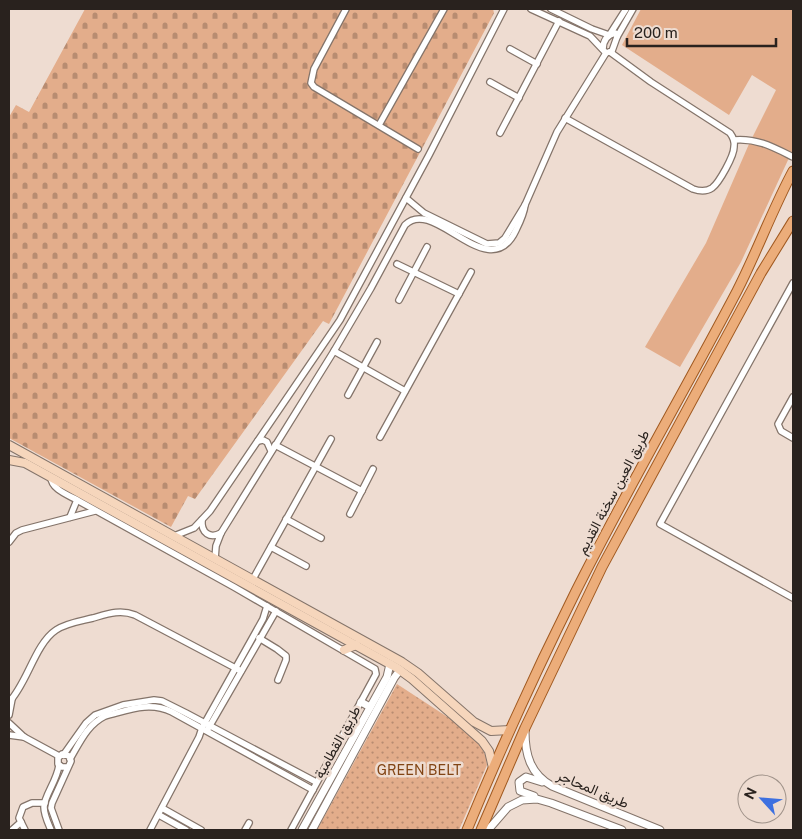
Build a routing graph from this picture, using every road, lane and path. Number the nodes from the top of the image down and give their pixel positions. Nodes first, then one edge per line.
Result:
1 (346, 9) edge
2 (444, 9) edge
3 (504, 9) edge
4 (531, 9) edge
5 (551, 9) edge
6 (626, 9) edge
7 (633, 9) edge
8 (559, 21) junction
9 (610, 35) junction
10 (618, 37) junction
11 (510, 49) dead end
12 (606, 51) junction
13 (537, 64) junction
14 (490, 82) dead end
15 (519, 98) junction
16 (565, 118) junction
17 (379, 125) junction
18 (500, 133) dead end
19 (734, 140) junction
20 (418, 149) dead end
21 (793, 157) edge
22 (793, 171) edge
23 (791, 180) edge
24 (406, 198) junction
25 (525, 205) junction
26 (420, 210) junction
27 (417, 218) junction
28 (793, 221) edge
29 (427, 247) dead end
30 (397, 264) dead end
31 (414, 272) junction
32 (471, 272) dead end
33 (793, 284) edge
34 (459, 294) junction
35 (399, 300) dead end
36 (377, 342) dead end
37 (334, 351) junction
38 (363, 367) junction
39 (405, 391) junction
40 (348, 395) dead end
41 (793, 397) edge
42 (380, 437) dead end
43 (793, 438) edge
44 (331, 439) dead end
45 (258, 441) junction
46 (9, 445) edge
47 (275, 445) junction
48 (271, 451) junction
49 (9, 460) edge
50 (316, 466) junction
51 (373, 469) dead end
52 (51, 478) junction
53 (362, 491) junction
54 (76, 500) junction
55 (95, 511) junction
56 (350, 514) dead end
57 (70, 517) junction
58 (286, 519) junction
59 (202, 520) junction
60 (220, 533) junction
61 (174, 536) junction
62 (321, 538) dead end
63 (9, 542) edge
64 (271, 547) junction
65 (215, 559) junction
66 (306, 566) dead end
67 (253, 580) junction
68 (793, 598) edge
69 (267, 606) junction
70 (276, 611) junction
71 (259, 638) junction
72 (356, 645) junction
73 (344, 650) junction
74 (390, 664) junction
75 (238, 670) junction
76 (400, 670) junction
77 (278, 680) dead end
78 (10, 700) edge
79 (361, 702) junction
80 (126, 708) junction
81 (370, 708) junction
82 (9, 715) edge
83 (9, 723) edge
84 (205, 727) junction
85 (525, 728) junction
86 (491, 730) junction
87 (510, 730) junction
88 (9, 735) edge
89 (24, 737) junction
90 (482, 741) junction
91 (61, 755) junction
92 (70, 759) junction
93 (59, 766) junction
94 (67, 767) junction
95 (493, 768) junction
96 (316, 782) junction
97 (552, 786) junction
98 (312, 790) junction
99 (544, 800) junction
100 (45, 803) junction
101 (162, 808) junction
102 (159, 815) junction
103 (21, 822) junction
104 (249, 824) dead end
105 (12, 830) edge
106 (25, 830) edge
107 (51, 830) edge
108 (59, 830) edge
109 (150, 830) edge
110 (186, 830) edge
111 (201, 830) edge
112 (245, 830) edge
113 (291, 830) edge
114 (302, 830) edge
115 (312, 830) edge
116 (467, 830) edge
117 (481, 830) edge
118 (488, 830) edge
119 (622, 830) edge
120 (660, 830) edge

1 - 17 street
2 - 17 street
3 - 24 street
4 - 8 street
5 - 9 street
6 - 9 street
7 - 10 street
8 - 12 street
8 - 13 street
9 - 10 street
9 - 12 street
10 - 12 street
11 - 13 street
12 - 16 street
12 - 19 street
13 - 15 street
14 - 15 street
15 - 18 street
16 - 19 street
16 - 25 street
17 - 20 street
19 - 21 street
22 - 23 main road, طريق العين سخنة القديم
23 - 87 main road, طريق العين سخنة القديم
24 - 26 street
24 - 45 street
25 - 26 street
25 - 27 street
26 - 27 street
27 - 37 street
28 - 85 main road, طريق العين سخنة القديم
29 - 31 street
30 - 31 street
31 - 34 street
31 - 35 street
32 - 34 street
33 - 68 street
34 - 39 street
36 - 38 street
37 - 38 street
37 - 47 street
38 - 39 street
38 - 40 street
39 - 42 street
41 - 43 street
44 - 50 street
45 - 48 street
45 - 59 street
46 - 61 main road
47 - 48 street
47 - 50 street
48 - 60 street
49 - 52 main road
50 - 53 street
50 - 58 street
51 - 53 street
52 - 54 street
52 - 72 main road
53 - 56 street
54 - 55 street
54 - 57 street
55 - 57 street
55 - 69 street
57 - 63 street
58 - 62 street
58 - 64 street
59 - 60 street
59 - 61 street
60 - 65 street
61 - 65 main road
64 - 66 street
64 - 67 street
65 - 67 main road
67 - 86 main road
69 - 70 street
69 - 75 street
70 - 71 street
70 - 73 street
71 - 75 street
71 - 77 street
72 - 73 main road
72 - 74 main road
73 - 79 street
74 - 76 main road
74 - 81 street, طريق القطامية
75 - 78 street
75 - 84 street
76 - 90 main road
76 - 115 street, طريق القطامية
78 - 82 street
79 - 81 street
79 - 96 street
80 - 84 street
80 - 91 street
80 - 92 street
81 - 114 street, طريق القطامية
83 - 89 street
84 - 96 street
84 - 98 street
84 - 101 street
85 - 97 street, طريق المحاجر
85 - 117 main road, طريق العين سخنة القديم
86 - 87 main road
86 - 90 main road
87 - 95 main road, طريق العين سخنة القديم
88 - 89 street
89 - 91 street
90 - 95 main road
91 - 92 street
91 - 93 street
92 - 94 street
93 - 94 street
93 - 100 street
94 - 108 street
95 - 116 main road, طريق العين سخنة القديم
96 - 98 street
97 - 99 street
97 - 120 street, طريق المحاجر
98 - 113 street
99 - 118 street, طريق المحاجر
99 - 119 street, طريق المحاجر
100 - 103 street
100 - 107 street
101 - 102 street
101 - 111 street
102 - 109 street
102 - 110 street
103 - 105 street
103 - 106 street
104 - 112 street

